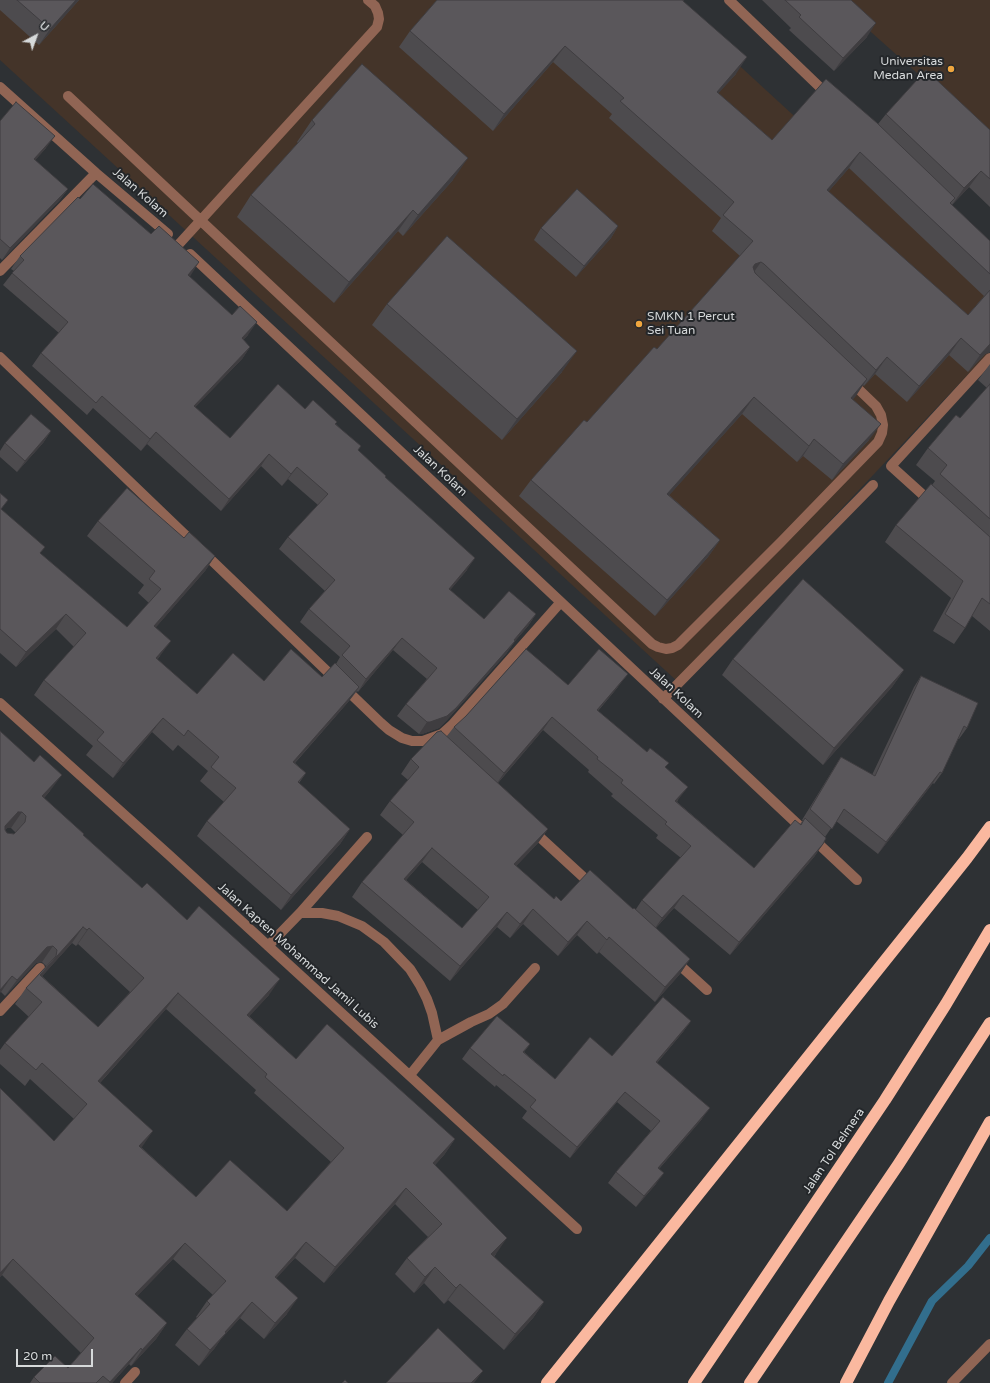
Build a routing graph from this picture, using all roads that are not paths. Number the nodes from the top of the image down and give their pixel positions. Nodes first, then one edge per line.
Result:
1 (368, 0) edge
2 (729, 0) edge
3 (0, 87) edge
4 (68, 96) dead end
5 (837, 104) edge
6 (96, 173) junction
7 (200, 220) junction
8 (179, 244) junction
9 (0, 271) edge
10 (0, 357) edge
11 (990, 358) edge
12 (843, 374) edge
13 (873, 485) dead end
14 (937, 508) edge
15 (560, 603) junction
16 (663, 699) junction
17 (0, 703) edge
18 (526, 824) edge
19 (990, 827) edge
20 (367, 837) dead end
21 (856, 880) dead end
22 (602, 893) edge
23 (300, 913) junction
24 (990, 930) edge
25 (268, 946) junction
26 (666, 952) edge
27 (40, 968) edge
28 (535, 968) dead end
29 (706, 990) dead end
30 (0, 1011) edge
31 (990, 1023) edge
32 (438, 1040) junction
33 (410, 1075) junction
34 (990, 1122) edge
35 (578, 1229) dead end
36 (990, 1344) edge
37 (135, 1372) edge
38 (125, 1383) edge
39 (547, 1383) edge
40 (694, 1383) edge
41 (750, 1383) edge
42 (846, 1383) edge
43 (952, 1383) edge

1 - 7 street
2 - 5 street
3 - 6 street, Jalan Kolam
4 - 7 street
6 - 8 street, Jalan Kolam
6 - 9 street
7 - 8 street
7 - 12 street
8 - 15 street, Jalan Kolam
10 - 15 street
11 - 14 street
13 - 16 street
15 - 16 street, Jalan Kolam
16 - 21 street, Jalan Kolam
17 - 25 street, Jalan Kapten Mohammad Jamil Lubis
18 - 22 street
19 - 39 highway
20 - 23 street
23 - 25 street
23 - 32 street
24 - 40 highway, Jalan Tol Belmera
25 - 33 street, Jalan Kapten Mohammad Jamil Lubis
26 - 29 street
27 - 30 street
28 - 32 street
31 - 41 highway
32 - 33 street
33 - 35 street, Jalan Kapten Mohammad Jamil Lubis
34 - 42 highway
36 - 43 street
37 - 38 street

